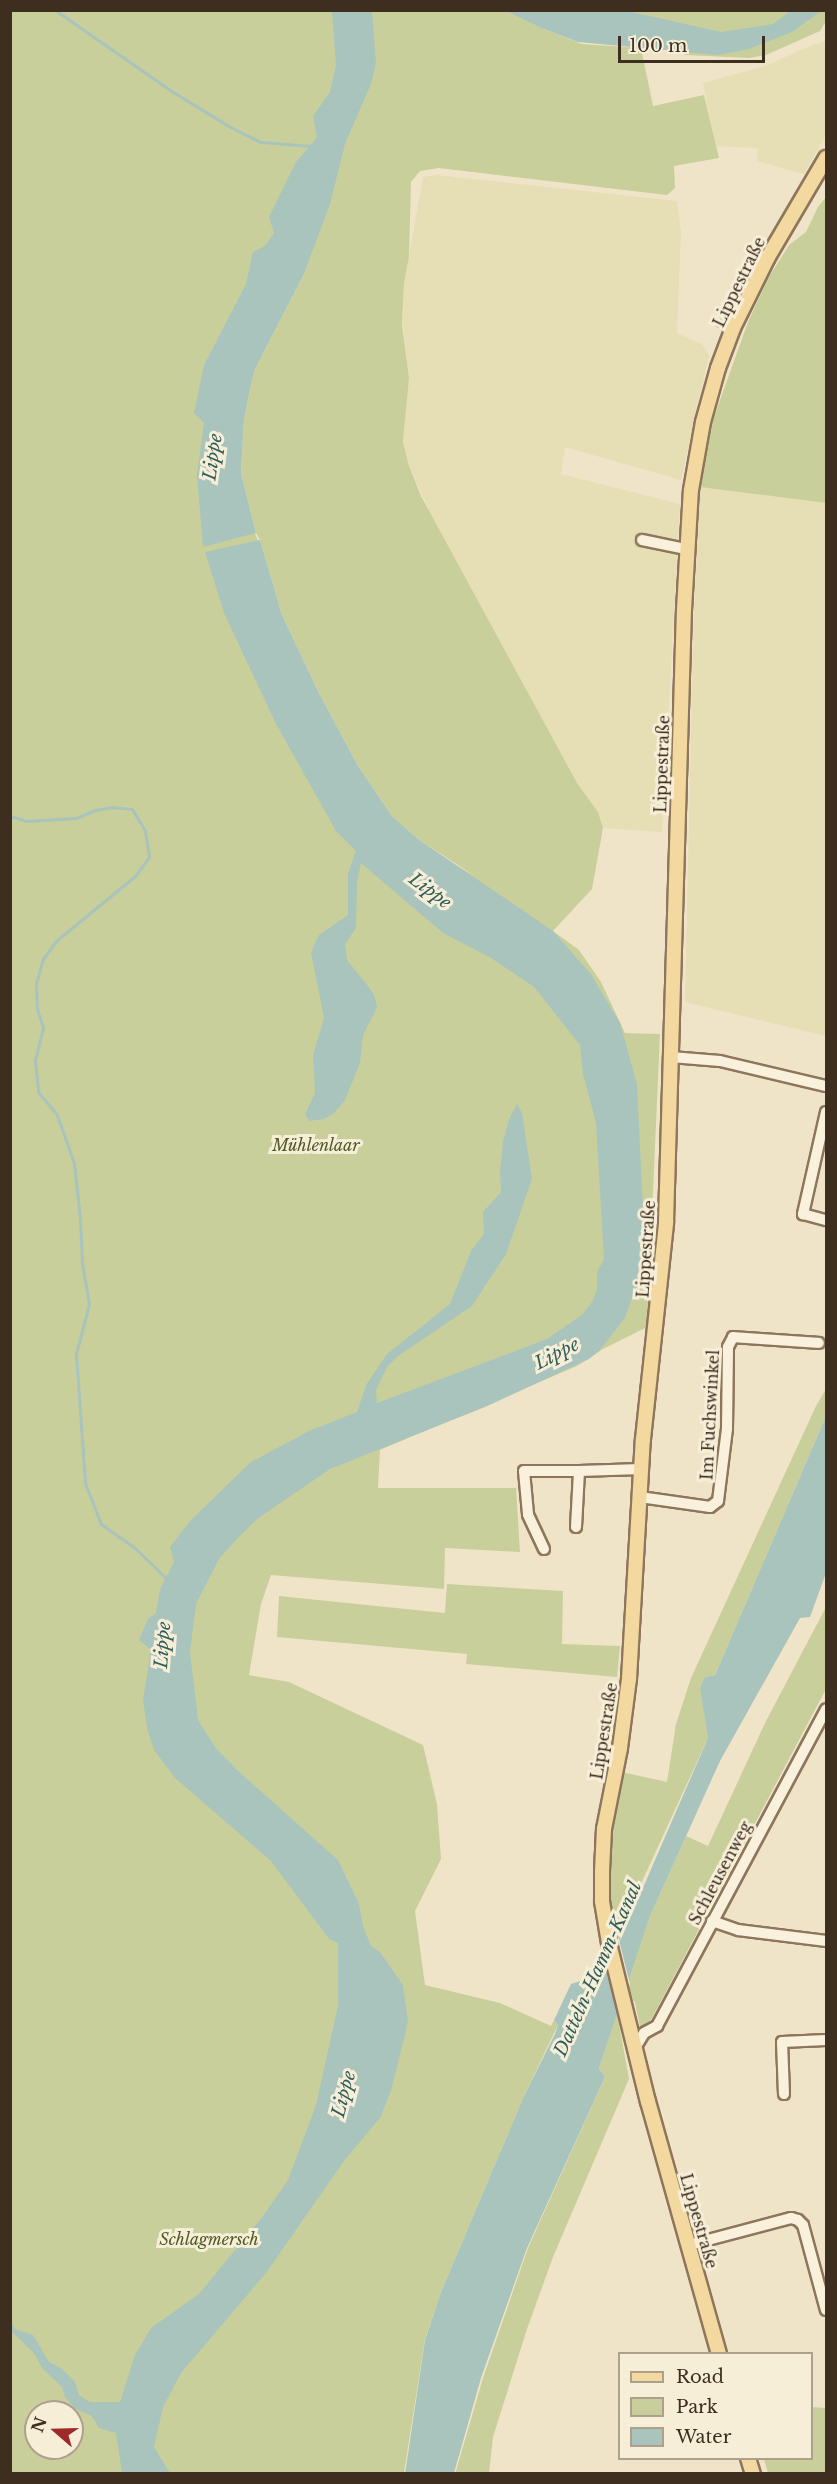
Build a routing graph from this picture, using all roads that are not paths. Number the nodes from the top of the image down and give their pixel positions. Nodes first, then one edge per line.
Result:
1 (825, 163) edge
2 (642, 540) dead end
3 (686, 549) junction
4 (671, 1057) junction
5 (826, 1086) edge
6 (826, 1113) edge
7 (826, 1220) edge
8 (819, 1343) dead end
9 (641, 1469) junction
10 (579, 1471) junction
11 (640, 1497) junction
12 (576, 1527) dead end
13 (544, 1549) dead end
14 (826, 1709) edge
15 (712, 1921) junction
16 (826, 1941) edge
17 (826, 2040) edge
18 (636, 2046) junction
19 (784, 2094) dead end
20 (689, 2245) junction
21 (826, 2310) edge
22 (718, 2352) edge

1 - 3 main road, Lippestraße
2 - 3 street
3 - 4 main road, Lippestraße
4 - 5 street
4 - 9 main road, Lippestraße
6 - 7 street
8 - 11 street, Im Fuchswinkel
9 - 10 street
9 - 11 main road, Lippestraße
10 - 12 street
10 - 13 street
11 - 18 main road, Lippestraße
14 - 15 street, Schleusenweg
15 - 16 street
15 - 18 street, Schleusenweg
17 - 19 street
18 - 20 main road, Lippestraße
20 - 21 street
20 - 22 main road, Lippestraße

